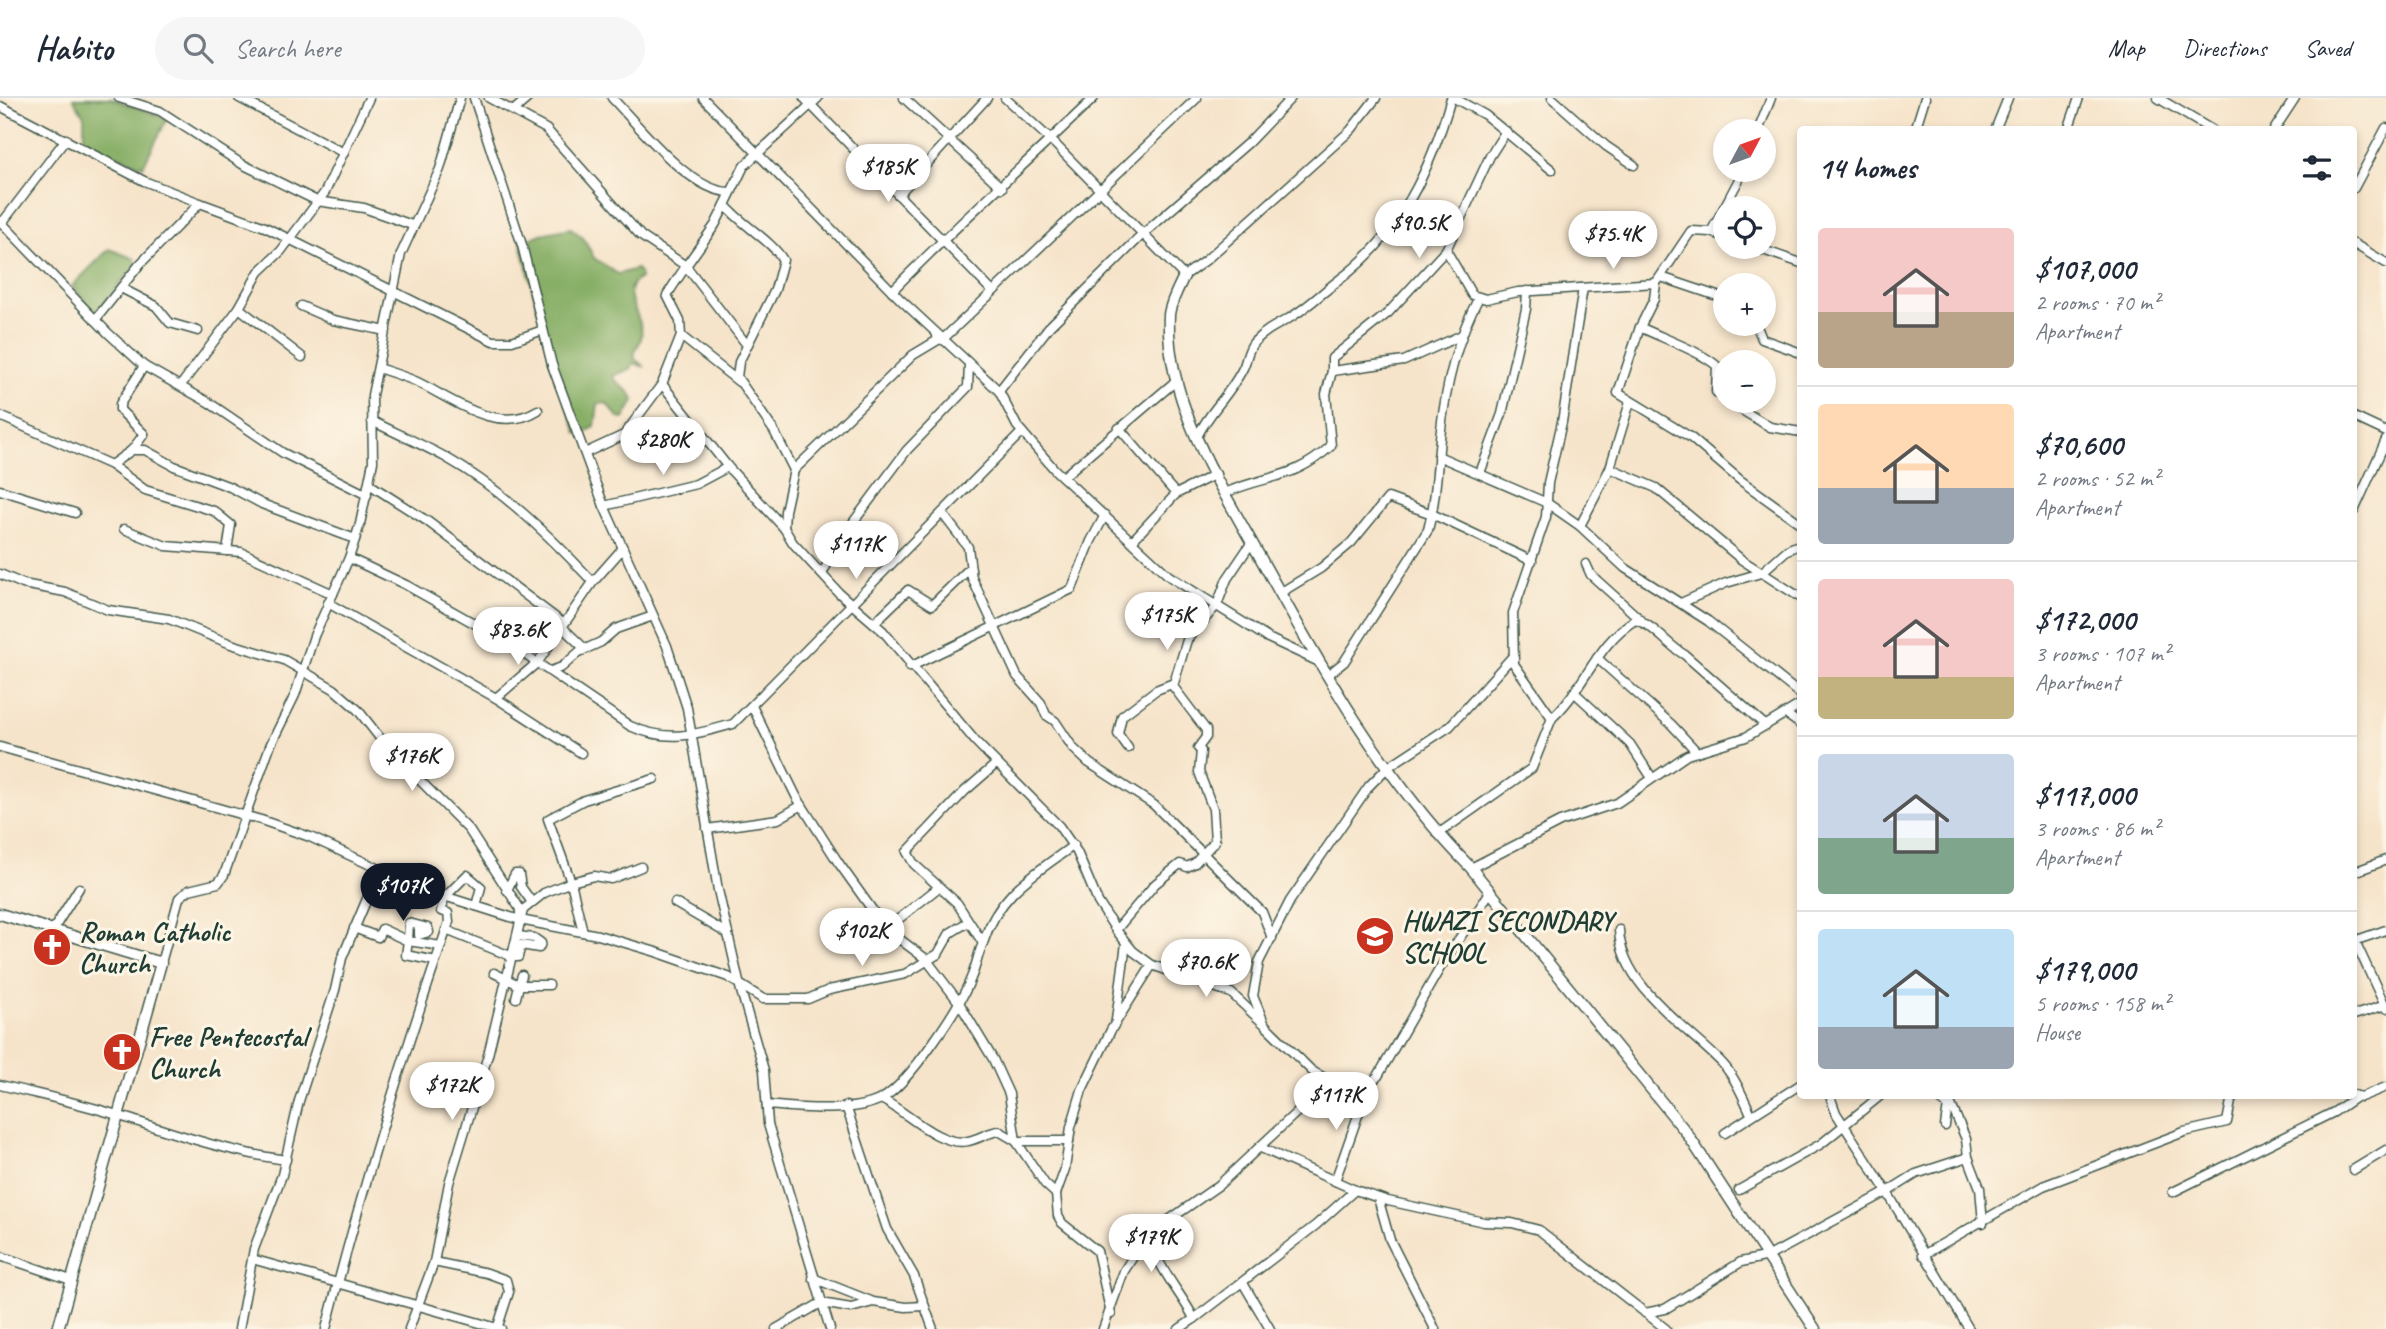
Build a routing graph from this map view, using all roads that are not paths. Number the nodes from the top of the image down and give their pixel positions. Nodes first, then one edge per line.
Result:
1 (119, 98) edge
2 (239, 98) edge
3 (369, 98) edge
4 (460, 98) edge
5 (474, 98) edge
6 (489, 98) edge
7 (528, 98) edge
8 (612, 98) edge
9 (704, 98) edge
10 (804, 98) edge
11 (818, 98) edge
12 (904, 98) edge
13 (987, 98) edge
14 (1005, 98) edge
15 (1094, 98) edge
16 (1197, 98) edge
17 (1291, 98) edge
18 (1376, 98) edge
19 (1452, 98) edge
20 (1552, 98) edge
21 (1771, 98) edge
22 (1925, 98) edge
23 (2008, 98) edge
24 (2079, 98) edge
25 (2295, 98) edge
26 (2163, 99) edge
27 (811, 105) junction
28 (0, 106) edge
29 (513, 111) junction
30 (1763, 119) edge
31 (1916, 126) edge
32 (1997, 126) edge
33 (2069, 126) edge
34 (2206, 126) edge
35 (2277, 126) edge
36 (2386, 128) edge
37 (1506, 131) junction
38 (66, 139) junction
39 (948, 140) junction
40 (1051, 140) junction
41 (344, 153) junction
42 (758, 153) junction
43 (1634, 165) dead end
44 (1552, 170) dead end
45 (1738, 182) edge
46 (2357, 182) edge
47 (1002, 188) junction
48 (1099, 188) junction
49 (730, 192) junction
50 (898, 195) junction
51 (317, 201) junction
52 (200, 203) junction
53 (725, 205) junction
54 (1, 222) edge
55 (412, 225) junction
56 (1711, 232) joint
57 (1143, 234) junction
58 (942, 239) junction
59 (288, 240) junction
60 (2357, 246) edge
61 (1446, 250) junction
62 (1776, 254) edge
63 (1797, 262) edge
64 (2386, 263) edge
65 (686, 266) junction
66 (1184, 275) junction
67 (1658, 280) junction
68 (121, 288) junction
69 (1583, 288) junction
70 (395, 291) junction
71 (892, 291) junction
72 (992, 291) junction
73 (1527, 291) junction
74 (1713, 295) edge
75 (1479, 297) junction
76 (301, 306) dead end
77 (239, 308) junction
78 (96, 320) junction
79 (1640, 327) junction
80 (543, 330) junction
81 (198, 331) dead end
82 (386, 331) junction
83 (1462, 335) junction
84 (681, 336) junction
85 (1761, 336) edge
86 (939, 338) junction
87 (747, 345) junction
88 (1797, 352) edge
89 (302, 357) dead end
90 (1713, 362) edge
91 (969, 365) junction
92 (144, 366) junction
93 (378, 368) junction
94 (1332, 372) junction
95 (1177, 380) junction
96 (740, 383) junction
97 (662, 384) junction
98 (181, 385) junction
99 (999, 391) junction
100 (1630, 402) junction
101 (538, 410) dead end
102 (1747, 413) edge
103 (0, 416) edge
104 (2357, 418) edge
105 (372, 421) junction
106 (1119, 428) junction
107 (1797, 431) edge
108 (1022, 432) junction
109 (2386, 432) edge
110 (1197, 437) junction
111 (2386, 440) edge
112 (132, 450) junction
113 (585, 453) junction
114 (1438, 456) junction
115 (111, 466) junction
116 (728, 467) junction
117 (1610, 468) junction
118 (794, 470) junction
119 (1480, 473) junction
120 (1216, 474) junction
121 (1063, 477) junction
122 (369, 484) junction
123 (0, 490) edge
124 (1226, 493) junction
125 (1176, 494) junction
126 (368, 495) junction
127 (1547, 503) junction
128 (2357, 504) edge
129 (604, 506) junction
130 (75, 513) dead end
131 (942, 513) junction
132 (1432, 514) junction
133 (1105, 515) junction
134 (1797, 521) edge
135 (1580, 526) junction
136 (784, 528) junction
137 (124, 529) dead end
138 (355, 539) junction
139 (1133, 540) junction
140 (1252, 542) junction
141 (1797, 546) edge
142 (624, 548) junction
143 (227, 551) junction
144 (349, 558) junction
145 (1532, 561) junction
146 (1586, 564) dead end
147 (970, 568) junction
148 (0, 573) edge
149 (1762, 573) junction
150 (822, 575) junction
151 (593, 582) junction
152 (1280, 593) junction
153 (333, 594) junction
154 (1797, 595) edge
155 (328, 603) junction
156 (1681, 603) junction
157 (854, 604) junction
158 (1217, 605) junction
159 (653, 616) junction
160 (1643, 622) junction
161 (874, 623) junction
162 (994, 625) junction
163 (563, 626) junction
164 (585, 649) junction
165 (1513, 656) junction
166 (1597, 658) junction
167 (538, 662) junction
168 (1319, 662) junction
169 (911, 667) junction
170 (303, 671) junction
171 (551, 671) junction
172 (1328, 675) junction
173 (1172, 685) junction
174 (1574, 692) junction
175 (1797, 692) edge
176 (496, 698) junction
177 (752, 706) junction
178 (1797, 707) edge
179 (1787, 714) junction
180 (1552, 718) junction
181 (1797, 722) edge
182 (1766, 726) junction
183 (693, 735) junction
184 (0, 747) edge
185 (1128, 748) dead end
186 (1697, 752) junction
187 (581, 753) dead end
188 (996, 764) junction
189 (1388, 767) junction
190 (1652, 778) junction
191 (653, 779) dead end
192 (802, 805) junction
193 (247, 816) junction
194 (706, 829) junction
195 (1438, 834) junction
196 (1074, 845) junction
197 (1203, 854) junction
198 (2386, 860) edge
199 (641, 867) dead end
200 (1471, 869) junction
201 (2357, 871) edge
202 (386, 872) junction
203 (571, 882) junction
204 (939, 887) junction
205 (79, 888) dead end
206 (507, 890) junction
207 (1490, 892) junction
208 (445, 897) junction
209 (531, 901) junction
210 (675, 903) dead end
211 (476, 906) junction
212 (0, 915) edge
213 (520, 920) junction
214 (968, 922) junction
215 (419, 926) dead end
216 (354, 928) junction
217 (886, 929) junction
218 (53, 930) junction
219 (446, 930) junction
220 (1116, 930) junction
221 (1619, 930) dead end
222 (2386, 930) edge
223 (583, 932) junction
224 (728, 934) junction
225 (518, 936) junction
226 (1272, 938) junction
227 (2357, 940) edge
228 (408, 941) junction
229 (983, 943) junction
230 (1126, 943) junction
231 (2357, 945) edge
232 (441, 946) junction
233 (513, 957) junction
234 (926, 960) junction
235 (436, 961) junction
236 (162, 963) junction
237 (1152, 965) junction
238 (494, 973) dead end
239 (522, 975) dead end
240 (507, 978) junction
241 (520, 985) junction
242 (549, 985) dead end
243 (740, 986) junction
244 (491, 993) dead end
245 (502, 996) junction
246 (516, 998) dead end
247 (958, 1002) junction
248 (2386, 1006) edge
249 (2357, 1014) edge
250 (1116, 1022) junction
251 (1265, 1024) junction
252 (1330, 1082) junction
253 (0, 1085) edge
254 (1797, 1086) edge
255 (2386, 1087) edge
256 (1364, 1089) junction
257 (2357, 1095) edge
258 (881, 1099) junction
259 (1831, 1099) edge
260 (1877, 1099) edge
261 (2231, 1099) edge
262 (2351, 1099) edge
263 (1949, 1101) edge
264 (767, 1105) junction
265 (846, 1106) junction
266 (1751, 1114) junction
267 (119, 1116) junction
268 (1846, 1126) junction
269 (1945, 1126) dead end
270 (1725, 1133) dead end
271 (1016, 1141) junction
272 (1069, 1141) junction
273 (1261, 1148) junction
274 (2386, 1150) edge
275 (1968, 1157) junction
276 (286, 1160) junction
277 (2353, 1170) dead end
278 (1335, 1181) junction
279 (1355, 1190) junction
280 (1739, 1190) dead end
281 (1887, 1192) junction
282 (2173, 1192) dead end
283 (1055, 1194) junction
284 (1378, 1198) junction
285 (1983, 1223) junction
286 (1153, 1233) junction
287 (1923, 1255) junction
288 (0, 1256) edge
289 (1769, 1256) junction
290 (252, 1259) junction
291 (433, 1262) junction
292 (813, 1278) junction
293 (71, 1280) junction
294 (1243, 1283) junction
295 (338, 1284) junction
296 (873, 1302) junction
297 (821, 1303) junction
298 (416, 1306) junction
299 (924, 1306) junction
300 (1645, 1313) junction
301 (1111, 1314) junction
302 (1194, 1319) junction
303 (58, 1329) edge
304 (239, 1329) edge
305 (326, 1329) edge
306 (409, 1329) edge
307 (499, 1329) edge
308 (776, 1329) edge
309 (830, 1329) edge
310 (933, 1329) edge
311 (1103, 1329) edge
312 (1179, 1329) edge
313 (1270, 1329) edge
314 (1435, 1329) edge
315 (1666, 1329) edge
316 (1815, 1329) edge
317 (1969, 1329) edge

1 - 51 street
2 - 41 street
3 - 41 street
4 - 55 street
5 - 80 street
6 - 29 street
7 - 29 street
8 - 49 street
9 - 42 street
10 - 27 street
11 - 27 street
12 - 39 street
13 - 39 street
14 - 40 street
15 - 40 street
16 - 48 street
17 - 57 street
18 - 66 street
19 - 37 street
19 - 110 street
20 - 43 street
21 - 30 street
22 - 31 street
23 - 32 street
24 - 33 street
25 - 35 street
26 - 34 street
27 - 42 street
27 - 50 street
28 - 38 street
29 - 65 street
36 - 46 street
37 - 44 street
37 - 61 street
38 - 52 street
38 - 54 street
39 - 47 street
39 - 50 street
40 - 47 street
40 - 48 street
41 - 51 street
42 - 49 street
42 - 71 street
45 - 56 street
47 - 58 street
48 - 57 street
48 - 72 street
49 - 53 street
50 - 58 street
51 - 55 street
51 - 59 street
52 - 59 street
52 - 68 street
53 - 65 street
53 - 87 street
54 - 78 street
55 - 70 street
56 - 67 street
57 - 66 street
57 - 99 street
58 - 71 street
58 - 72 street
59 - 70 street
59 - 77 street
60 - 64 street
61 - 75 street
61 - 94 street
62 - 63 street
65 - 84 street
65 - 87 street
66 - 95 street
67 - 69 street
67 - 74 street
67 - 79 street
68 - 78 street
68 - 81 street
69 - 73 street
69 - 127 street
70 - 80 street
70 - 82 street
71 - 86 street
72 - 86 street
73 - 75 street
73 - 119 street
75 - 83 street
76 - 82 street
77 - 89 street
77 - 98 street
78 - 92 street
79 - 90 street
79 - 100 street
80 - 113 street
82 - 93 street
83 - 94 street
83 - 114 street
84 - 96 street
84 - 97 street
85 - 88 street
86 - 91 street
86 - 118 street
87 - 96 street
91 - 99 street
91 - 150 street
92 - 98 street
92 - 112 street
93 - 101 street
93 - 105 street
94 - 124 street
95 - 106 street
95 - 110 street
96 - 118 street
97 - 113 street
97 - 116 street
98 - 126 street
99 - 108 street
100 - 117 street
100 - 134 street
102 - 107 street
103 - 115 street
104 - 109 street
105 - 122 street
105 - 151 street
106 - 121 street
106 - 125 street
108 - 121 street
108 - 131 street
110 - 120 street
111 - 128 street
112 - 115 street
112 - 138 street
113 - 129 street
114 - 119 street
114 - 132 street
115 - 143 street
116 - 129 street
116 - 136 street
117 - 135 street
117 - 149 street
118 - 136 street
119 - 127 street
120 - 124 street
120 - 125 street
121 - 133 street
122 - 126 street
122 - 163 street
123 - 130 street
124 - 140 street
125 - 139 street
126 - 138 street
127 - 135 street
127 - 145 street
129 - 142 street
131 - 147 street
131 - 157 street
132 - 145 street
132 - 152 street
132 - 172 street
133 - 139 street
133 - 162 street
135 - 156 street
136 - 150 street
137 - 143 street
138 - 144 street
139 - 158 street
140 - 152 street
140 - 158 street
141 - 149 street
142 - 151 street
142 - 159 street
143 - 153 street
144 - 153 street
144 - 167 street
145 - 165 street
146 - 160 street
147 - 161 street
147 - 162 street
148 - 170 street
149 - 154 street
149 - 156 street
150 - 157 street
151 - 163 street
152 - 168 street
153 - 155 street
155 - 170 street
155 - 176 street
156 - 175 street
157 - 161 street
157 - 177 street
158 - 168 street
158 - 173 street
159 - 164 street
159 - 183 street
160 - 166 street
160 - 182 street
161 - 169 street
162 - 169 street
162 - 197 street
163 - 164 street
163 - 167 street
164 - 171 street
165 - 180 street
165 - 189 street
166 - 174 street
166 - 186 street
167 - 171 street
167 - 176 street
168 - 172 street
169 - 188 street
170 - 193 street
170 - 206 street
171 - 183 street
172 - 189 street
173 - 185 street
173 - 197 street
174 - 180 street
174 - 190 street
176 - 187 street
177 - 183 street
177 - 192 street
178 - 179 street
179 - 181 street
179 - 182 street
180 - 195 street
182 - 186 street
183 - 194 street
184 - 193 street
186 - 190 street
188 - 196 street
188 - 204 street
189 - 195 street
189 - 226 street
190 - 200 street
191 - 203 street
192 - 194 street
192 - 217 street
193 - 202 street
193 - 236 street
194 - 224 street
195 - 200 street
196 - 220 street
196 - 229 street
197 - 220 street
197 - 226 street
198 - 201 street
199 - 203 street
200 - 207 street
202 - 208 street
202 - 216 street
203 - 209 street
203 - 223 street
204 - 214 street
204 - 217 street
205 - 218 street
206 - 209 street
206 - 213 street
207 - 256 street
207 - 289 street
208 - 211 street
208 - 211 street
208 - 219 street
209 - 213 street
210 - 224 street
211 - 213 street
212 - 218 street
213 - 223 street
213 - 225 street
214 - 229 street
214 - 234 street
215 - 228 street
216 - 228 street
216 - 276 street
217 - 234 street
218 - 236 street
219 - 232 street
219 - 233 street
220 - 230 street
221 - 266 street
222 - 227 street
223 - 243 street
224 - 243 street
225 - 233 street
225 - 233 street
226 - 251 street
228 - 232 street
228 - 235 street
229 - 247 street
230 - 237 street
230 - 250 street
231 - 248 street
232 - 235 street
233 - 240 street
234 - 243 street
234 - 247 street
235 - 295 street
236 - 267 street
237 - 250 street
237 - 251 street
238 - 240 street
239 - 241 street
240 - 241 street
240 - 245 street
241 - 242 street
241 - 246 street
243 - 264 street
244 - 245 street
245 - 291 street
247 - 258 street
247 - 271 street
248 - 249 street
250 - 272 street
251 - 252 street
252 - 256 street
252 - 273 street
253 - 267 street
254 - 266 street
255 - 257 street
256 - 278 street
258 - 265 street
258 - 271 street
259 - 268 street
260 - 268 street
261 - 285 street
262 - 282 street
263 - 269 street
263 - 275 street
264 - 265 street
264 - 292 street
265 - 299 street
266 - 270 street
267 - 276 street
267 - 293 street
268 - 280 street
268 - 281 street
271 - 272 street
271 - 283 street
272 - 283 street
273 - 278 street
273 - 286 street
274 - 277 street
275 - 281 street
275 - 285 street
276 - 290 street
278 - 279 street
279 - 284 street
279 - 294 street
281 - 287 street
281 - 289 street
283 - 301 street
284 - 300 street
284 - 314 street
285 - 287 street
286 - 301 street
286 - 302 street
287 - 317 street
288 - 293 street
289 - 300 street
289 - 316 street
290 - 295 street
290 - 304 street
291 - 298 street
291 - 307 street
292 - 296 street
292 - 297 street
293 - 303 street
294 - 302 street
294 - 313 street
295 - 298 street
295 - 305 street
296 - 297 street
296 - 299 street
297 - 308 street
297 - 309 street
298 - 306 street
298 - 307 street
299 - 310 street
300 - 315 street
301 - 311 street
302 - 312 street

